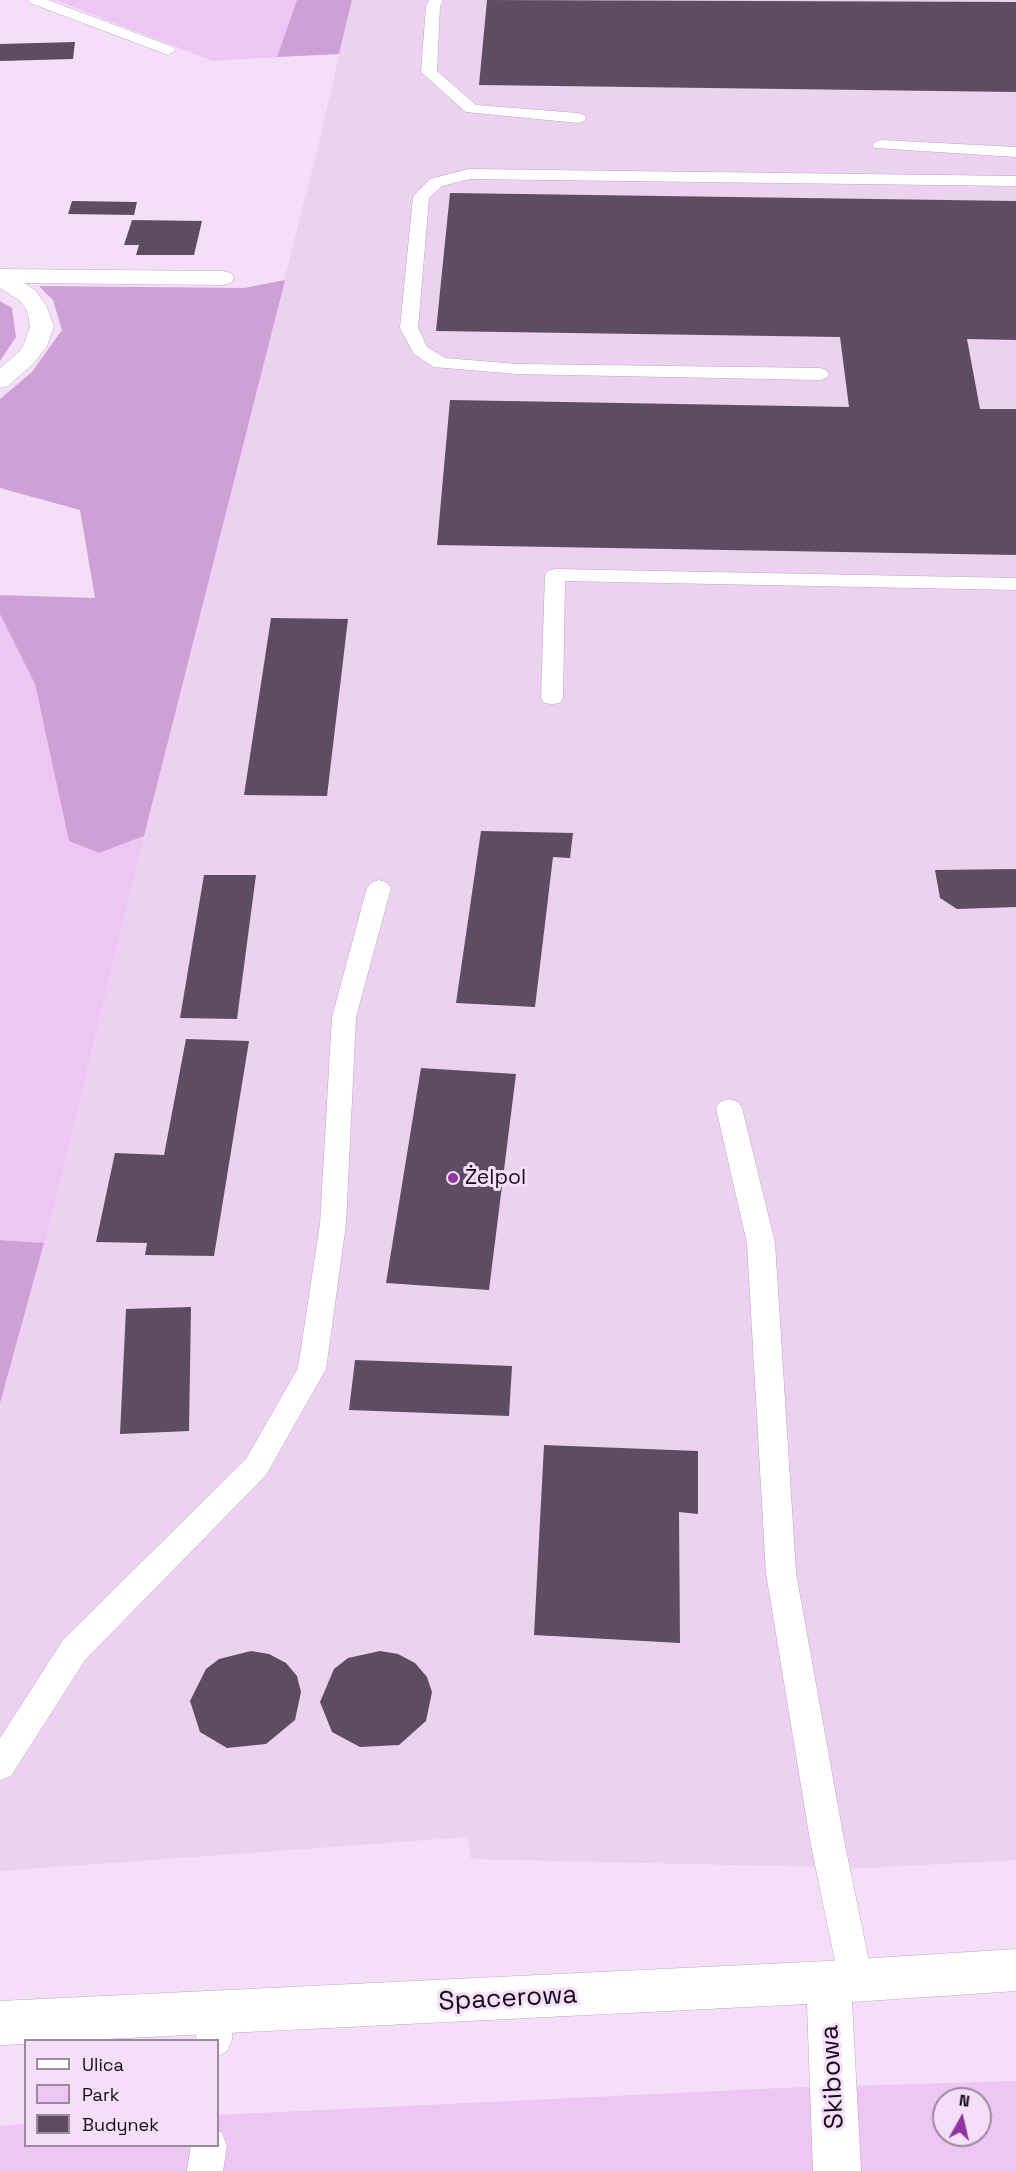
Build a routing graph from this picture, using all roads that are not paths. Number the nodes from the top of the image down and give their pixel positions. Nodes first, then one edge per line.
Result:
1 (35, 0) edge
2 (436, 0) edge
3 (168, 50) dead end
4 (578, 118) dead end
5 (881, 146) dead end
6 (1016, 152) edge
7 (1016, 181) edge
8 (0, 277) edge
9 (223, 278) dead end
10 (820, 374) dead end
11 (0, 381) edge
12 (1016, 584) edge
13 (552, 698) dead end
14 (379, 888) dead end
15 (729, 1108) dead end
16 (0, 1766) edge
17 (1016, 1970) edge
18 (842, 1982) junction
19 (0, 2022) edge
20 (214, 2027) edge
21 (209, 2147) edge
22 (205, 2171) edge
23 (837, 2171) edge

1 - 3 lane
2 - 4 lane
5 - 6 lane
7 - 10 lane
8 - 9 street
8 - 11 street
12 - 13 lane
14 - 16 lane
15 - 18 lane
17 - 18 street, Spacerowa
18 - 20 street, Spacerowa
18 - 23 street, Skibowa
19 - 20 street, Spacerowa
21 - 22 lane

